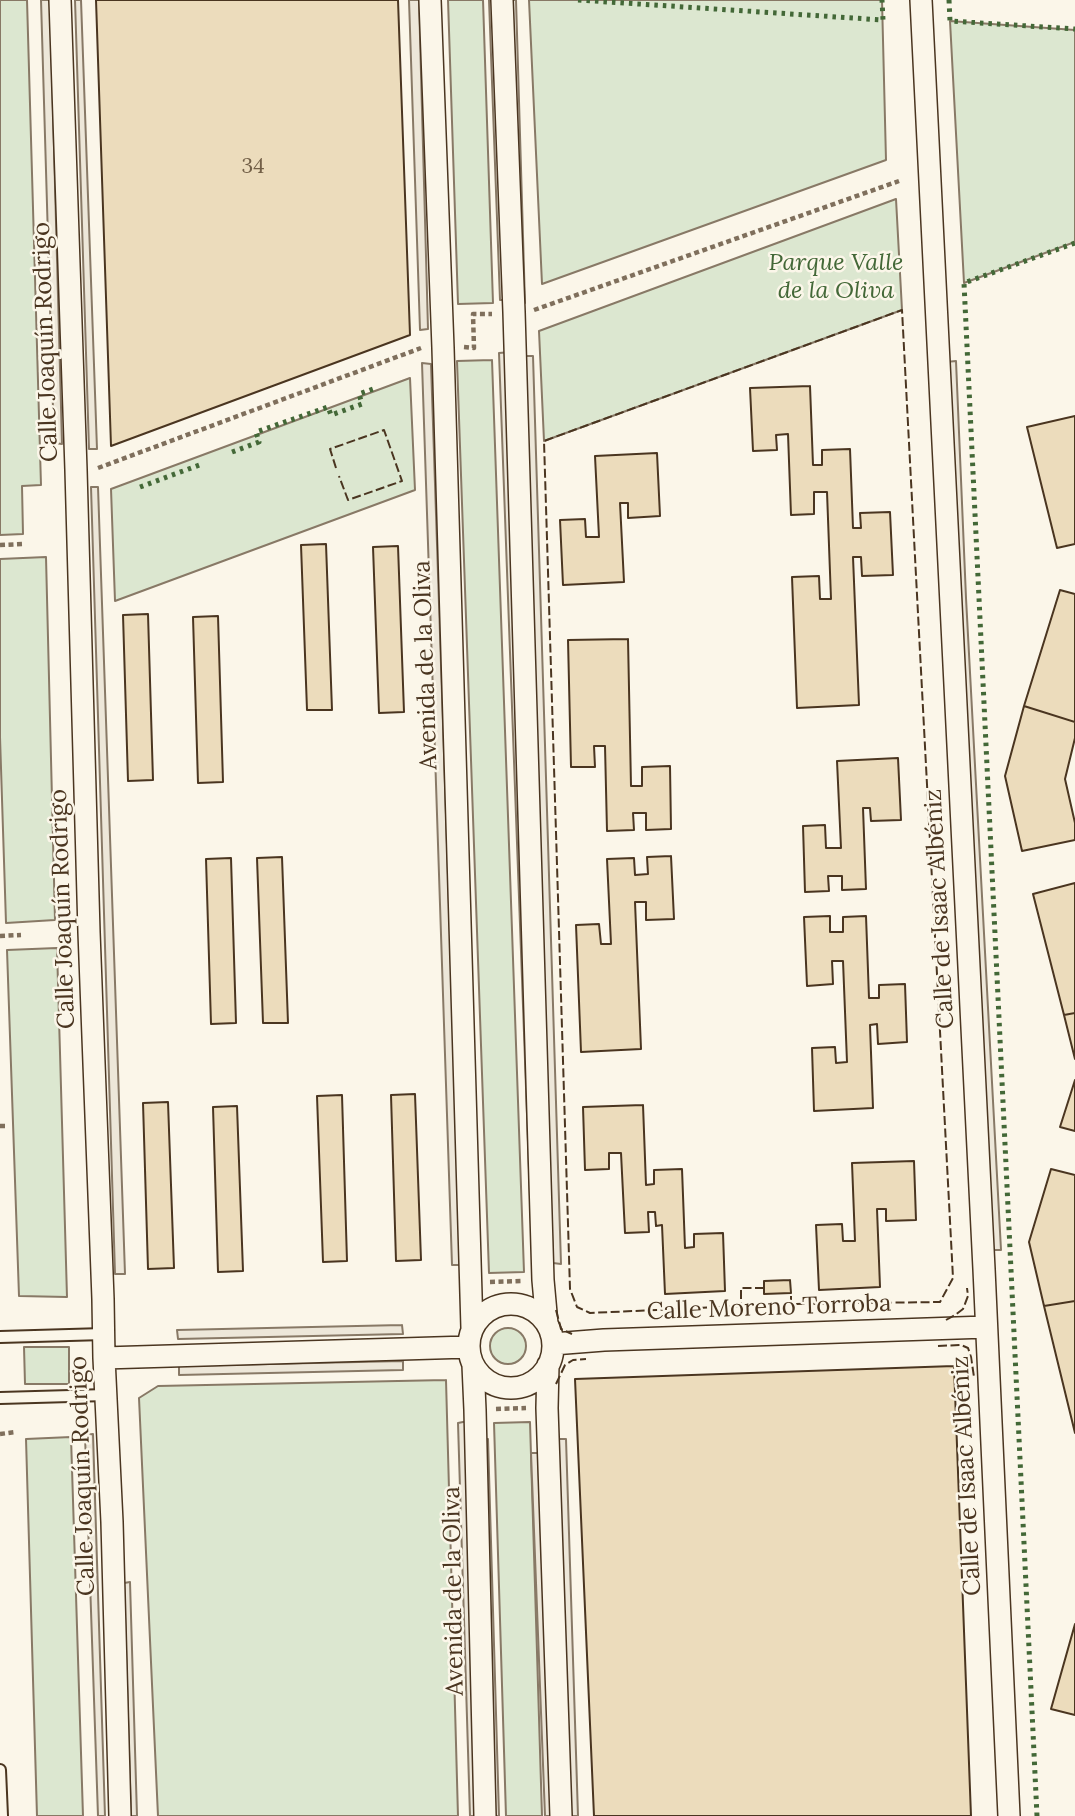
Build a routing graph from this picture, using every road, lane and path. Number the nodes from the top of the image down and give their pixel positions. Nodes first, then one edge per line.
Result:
1 (60, 0) edge
2 (430, 0) edge
3 (502, 0) edge
4 (921, 0) edge
5 (898, 181) dead end
6 (534, 310) dead end
7 (492, 314) dead end
8 (458, 347) dead end
9 (421, 348) dead end
10 (98, 468) dead end
11 (24, 544) dead end
12 (0, 545) edge
13 (21, 935) dead end
14 (0, 936) edge
15 (543, 1280) junction
16 (472, 1282) junction
17 (986, 1327) junction
18 (104, 1334) junction
19 (550, 1334) junction
20 (0, 1337) edge
21 (471, 1347) junction
22 (104, 1359) junction
23 (548, 1365) junction
24 (106, 1395) junction
25 (0, 1398) edge
26 (535, 1408) dead end
27 (492, 1409) dead end
28 (16, 1432) dead end
29 (0, 1434) edge
30 (0, 1770) edge
31 (2, 1816) edge
32 (120, 1816) edge
33 (485, 1816) edge
34 (561, 1816) edge
35 (1009, 1816) edge

1 - 18 street, Calle Joaquín Rodrigo
2 - 16 street, Avenida de la Oliva
3 - 15 street
4 - 17 street, Calle de Isaac Albéniz
5 - 6 path
7 - 8 path
9 - 10 path
11 - 12 path
13 - 14 path
15 - 16 path
15 - 19 street
16 - 21 street, Avenida de la Oliva
17 - 19 street, Calle Moreno Torroba
17 - 35 street, Calle de Isaac Albéniz
18 - 20 lane
18 - 22 street, Calle Joaquín Rodrigo
19 - 21 street
19 - 23 street
21 - 22 street
21 - 23 street
21 - 33 street, Avenida de la Oliva
22 - 24 street, Calle Joaquín Rodrigo
23 - 34 street
24 - 25 lane
24 - 32 street, Calle Joaquín Rodrigo
26 - 27 path
28 - 29 path
30 - 31 lane

